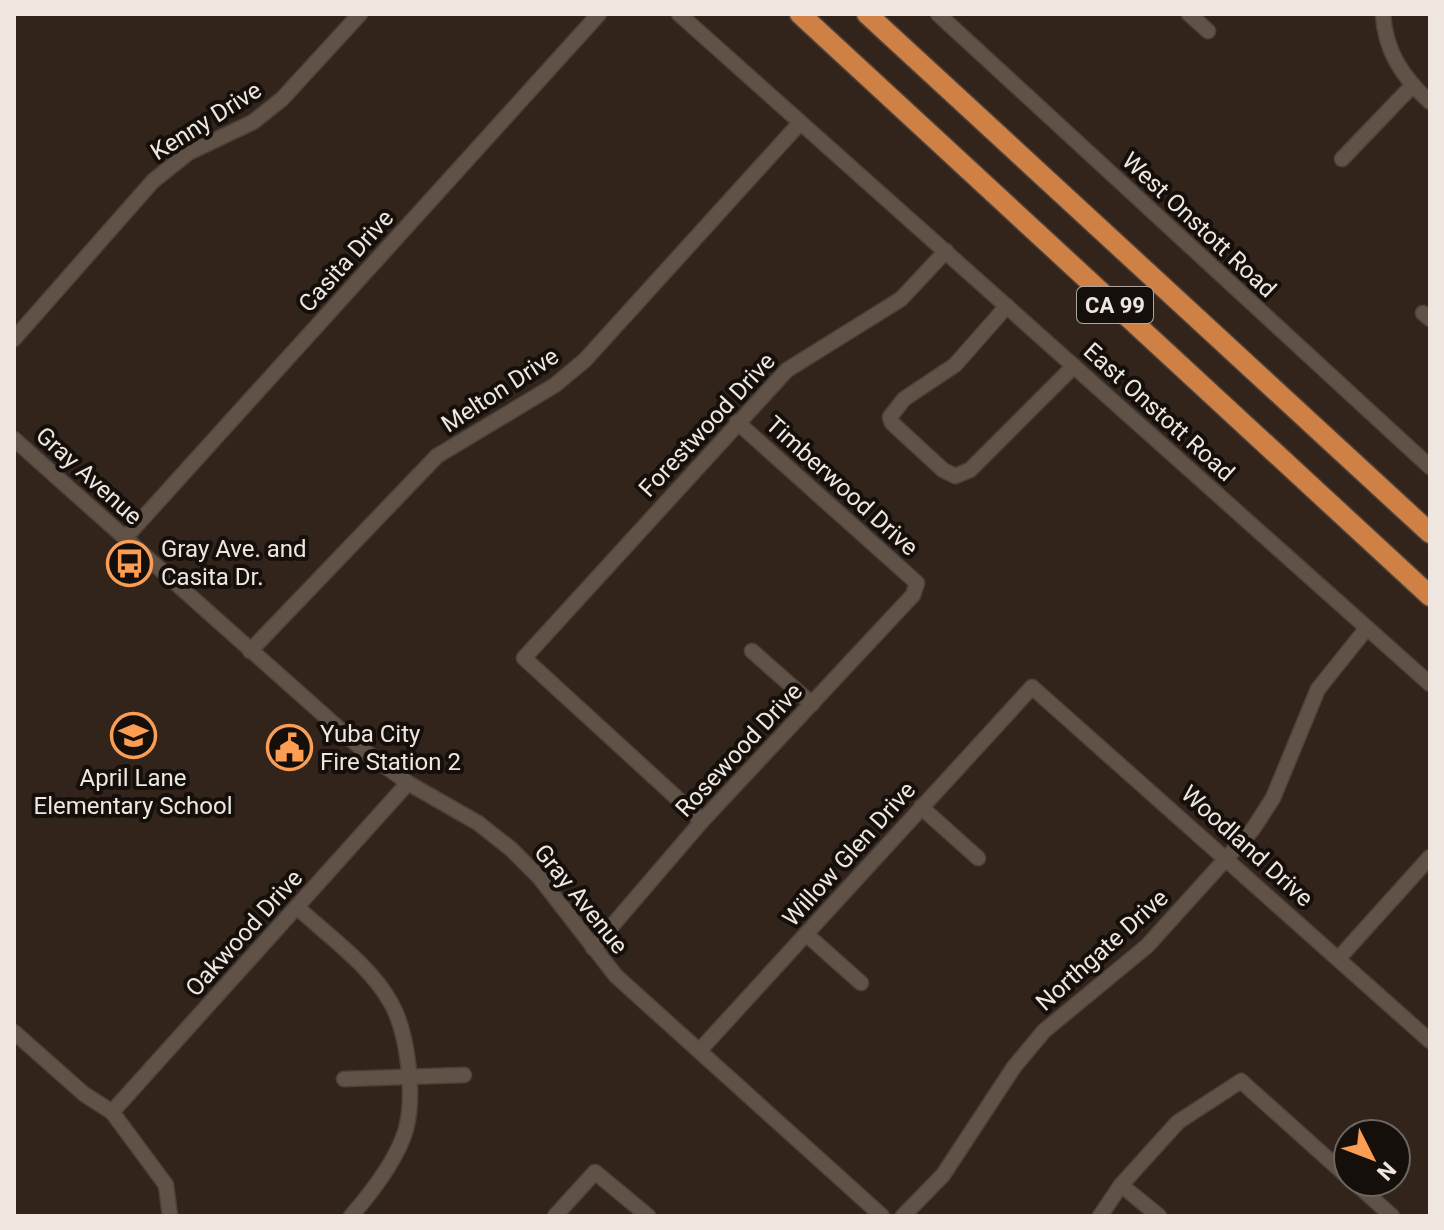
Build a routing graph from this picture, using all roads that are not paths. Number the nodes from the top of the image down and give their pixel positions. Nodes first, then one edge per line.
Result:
1 (360, 14) edge
2 (599, 14) edge
3 (679, 14) edge
4 (800, 14) edge
5 (867, 14) edge
6 (938, 14) edge
7 (1189, 14) edge
8 (1383, 14) edge
9 (1208, 31) dead end
10 (1412, 86) junction
11 (1430, 102) edge
12 (800, 123) junction
13 (1342, 159) dead end
14 (946, 251) junction
15 (1007, 306) junction
16 (14, 339) edge
17 (1074, 366) junction
18 (737, 422) junction
19 (14, 439) edge
20 (1430, 467) edge
21 (1430, 533) edge
22 (125, 538) junction
23 (917, 583) joint
24 (1430, 596) edge
25 (1367, 628) junction
26 (250, 651) junction
27 (752, 651) dead end
28 (1430, 684) edge
29 (1032, 687) joint
30 (812, 704) junction
31 (408, 783) junction
32 (921, 807) junction
33 (702, 821) junction
34 (1430, 857) edge
35 (978, 858) dead end
36 (1228, 859) junction
37 (297, 907) junction
38 (806, 934) junction
39 (593, 948) junction
40 (1339, 958) junction
41 (861, 983) dead end
42 (14, 1032) edge
43 (1430, 1041) edge
44 (700, 1050) junction
45 (464, 1075) dead end
46 (409, 1077) junction
47 (344, 1079) dead end
48 (112, 1112) junction
49 (1332, 1163) edge
50 (1121, 1185) junction
51 (1372, 1198) edge
52 (170, 1216) edge
53 (351, 1216) edge
54 (555, 1216) edge
55 (648, 1216) edge
56 (882, 1216) edge
57 (903, 1216) edge
58 (1100, 1216) edge
59 (1159, 1216) edge
60 (1392, 1216) edge

1 - 16 street, Kenny Drive
2 - 22 street, Casita Drive
3 - 12 street, East Onstott Road
4 - 24 highway, CA 99
5 - 21 highway, CA 99
6 - 20 street, West Onstott Road
7 - 9 street
8 - 10 street
10 - 11 street
10 - 13 street
12 - 14 street, East Onstott Road
12 - 26 street, Melton Drive
14 - 15 street, East Onstott Road
14 - 18 street, Forestwood Drive
15 - 17 street, East Onstott Road
15 - 17 street
17 - 25 street, East Onstott Road
18 - 23 street, Timberwood Drive
18 - 33 street, Forestwood Drive
19 - 22 street, Gray Avenue
22 - 26 street, Gray Avenue
23 - 30 street, Rosewood Drive
25 - 28 street, East Onstott Road
25 - 36 street, Northgate Drive
26 - 31 street, Gray Avenue
27 - 30 street
29 - 32 street, Willow Glen Drive
29 - 36 street, Woodland Drive
30 - 33 street, Rosewood Drive
31 - 37 street, Oakwood Drive
31 - 39 street, Gray Avenue
32 - 35 street
32 - 38 street, Willow Glen Drive
33 - 39 street, Rosewood Drive
34 - 40 street
36 - 40 street, Woodland Drive
36 - 57 street, Northgate Drive
37 - 46 street
37 - 48 street, Oakwood Drive
38 - 41 street
38 - 44 street, Willow Glen Drive
39 - 44 street, Gray Avenue
40 - 43 street, Woodland Drive
42 - 48 street
44 - 56 street, Gray Avenue
45 - 46 street
46 - 47 street
46 - 53 street
48 - 52 street
49 - 50 street
50 - 58 street
50 - 59 street
51 - 60 street
54 - 55 street

